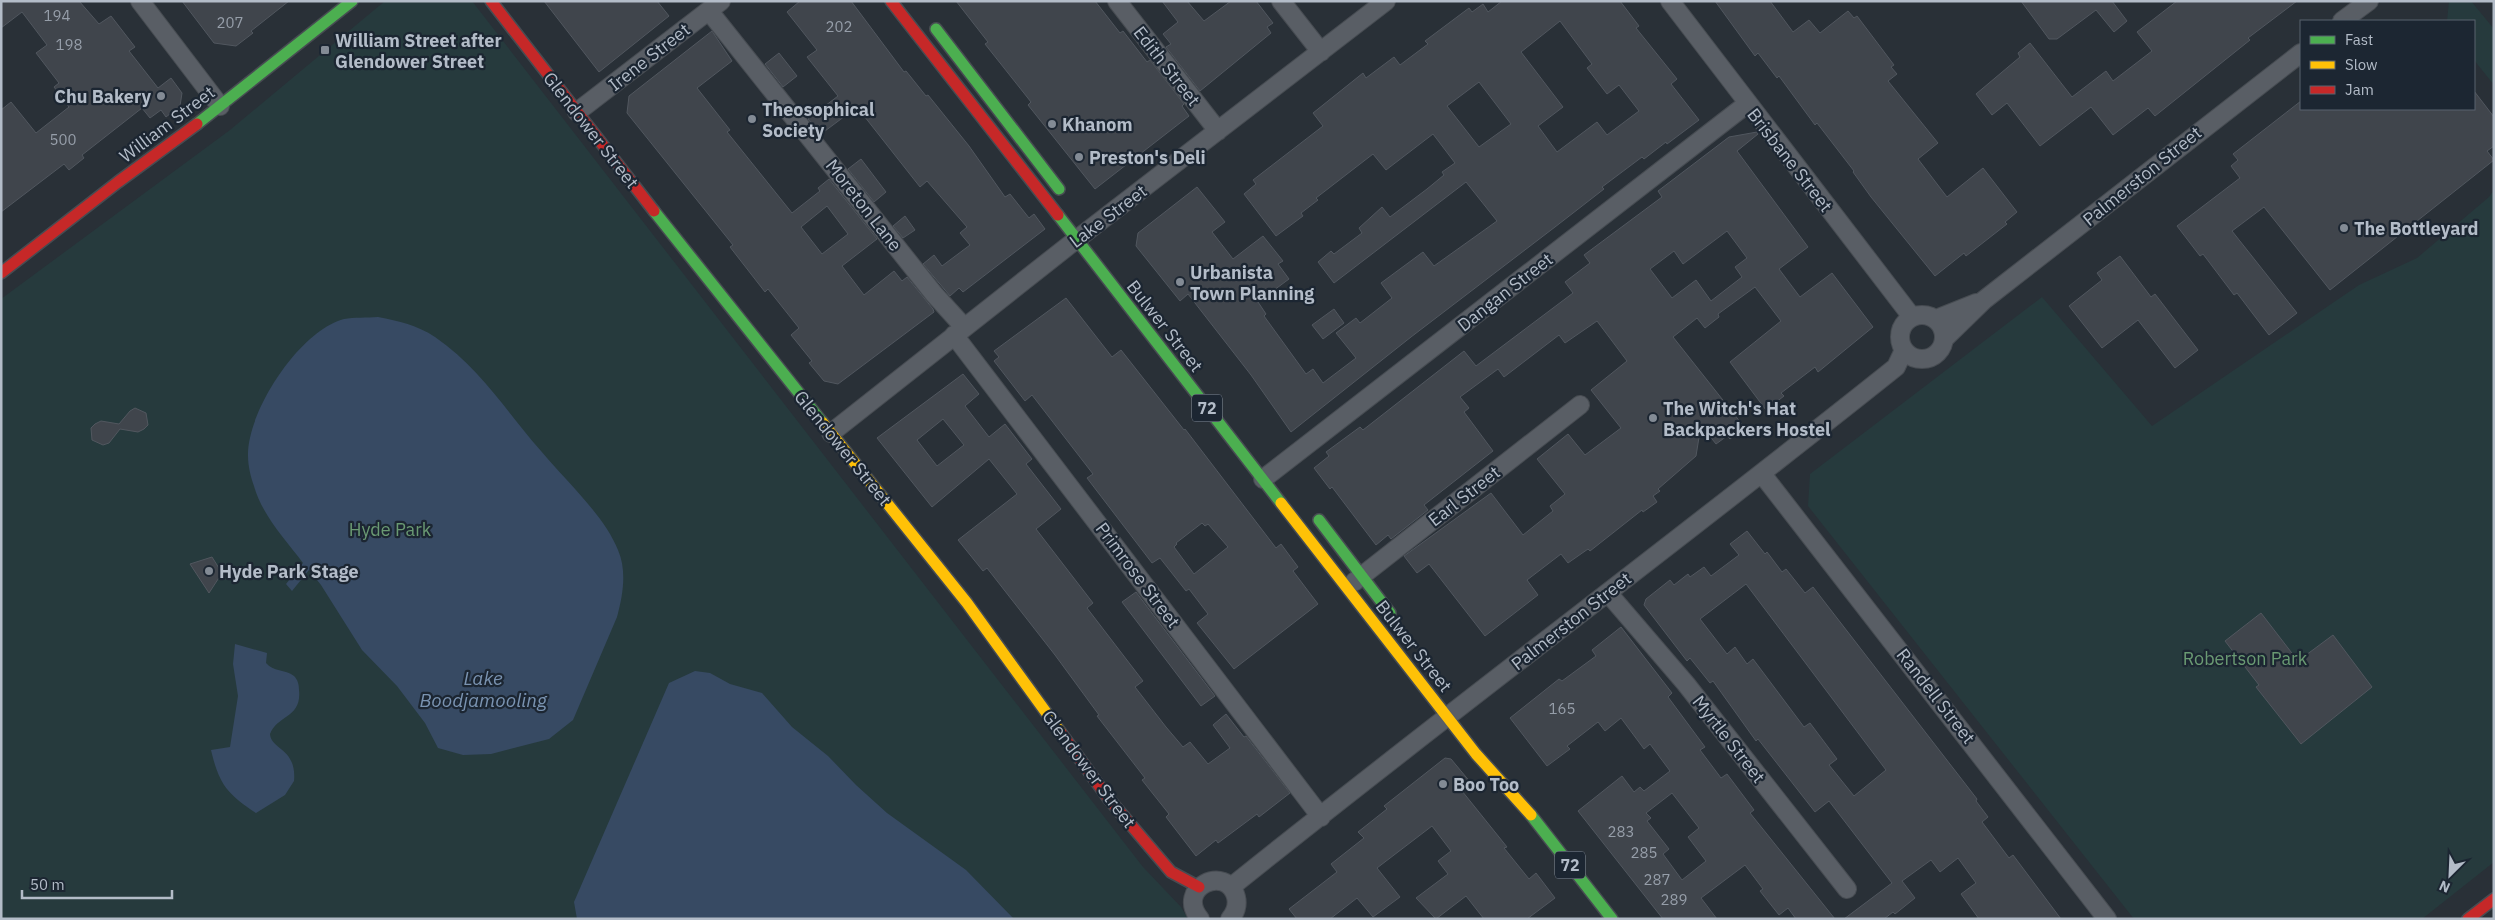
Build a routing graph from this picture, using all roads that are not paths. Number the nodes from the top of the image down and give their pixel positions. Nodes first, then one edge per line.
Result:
1 (140, 1) edge
2 (352, 1) edge
3 (491, 1) edge
4 (891, 1) edge
5 (1117, 1) edge
6 (1281, 1) edge
7 (1386, 1) edge
8 (1670, 1) edge
9 (2368, 1) edge
10 (715, 6) edge
11 (926, 16) dead end
12 (2343, 20) edge
13 (1321, 52) junction
14 (2300, 54) edge
15 (1748, 104) junction
16 (220, 106) junction
17 (577, 112) junction
18 (1218, 131) junction
19 (1067, 199) dead end
20 (1076, 240) junction
21 (1, 273) edge
22 (1984, 300) junction
23 (1912, 317) junction
24 (1936, 319) junction
25 (959, 331) junction
26 (1945, 338) junction
27 (1904, 350) junction
28 (1580, 405) dead end
29 (831, 433) junction
30 (1762, 474) junction
31 (1263, 479) junction
32 (1314, 514) dead end
33 (1363, 576) junction
34 (1347, 586) junction
35 (1608, 593) junction
36 (1396, 622) dead end
37 (1457, 710) junction
38 (1498, 761) dead end
39 (1528, 811) junction
40 (1321, 817) junction
41 (1199, 887) junction
42 (1231, 887) junction
43 (1847, 889) dead end
44 (2494, 899) edge
45 (1200, 919) edge
46 (1230, 919) edge
47 (1612, 919) edge
48 (2108, 919) edge
49 (2468, 919) edge

1 - 16 street
2 - 16 main road, William Street
3 - 17 main road, Glendower Street
4 - 20 main road, Bulwer Street / 72
5 - 18 street, Edith Street
6 - 13 street
7 - 13 street, Lake Street
8 - 15 street, Brisbane Street
9 - 12 street
10 - 17 street, Irene Street
10 - 25 street, Moreton Lane
11 - 19 main road
13 - 18 street, Lake Street
14 - 22 street, Palmerston Street
15 - 23 street, Brisbane Street
15 - 31 street, Dangan Street
16 - 21 main road, William Street
17 - 29 main road, Glendower Street
18 - 20 street, Lake Street
20 - 25 street, Lake Street
20 - 31 main road, Bulwer Street / 72
22 - 24 street, Palmerston Street
22 - 26 street, Palmerston Street
23 - 24 street
23 - 27 street
24 - 26 street
25 - 29 street, Lake Street
25 - 40 street, Primrose Street
26 - 27 street
27 - 30 street, Palmerston Street
28 - 33 street, Earl Street
29 - 41 main road, Glendower Street
30 - 35 street, Palmerston Street
30 - 48 street, Randell Street
31 - 34 main road, Bulwer Street / 72
32 - 33 main road, Bulwer Street
33 - 34 street, Earl Street
33 - 36 main road, Bulwer Street
34 - 37 main road, Bulwer Street / 72
35 - 37 street, Palmerston Street
35 - 43 street, Myrtle Street
37 - 39 main road, Bulwer Street / 72
37 - 40 street, Palmerston Street
38 - 39 main road, Bulwer Street / 72
39 - 47 main road, Bulwer Street / 72
40 - 42 street, Palmerston Street
41 - 42 street
41 - 45 street
42 - 46 street
44 - 49 main road

